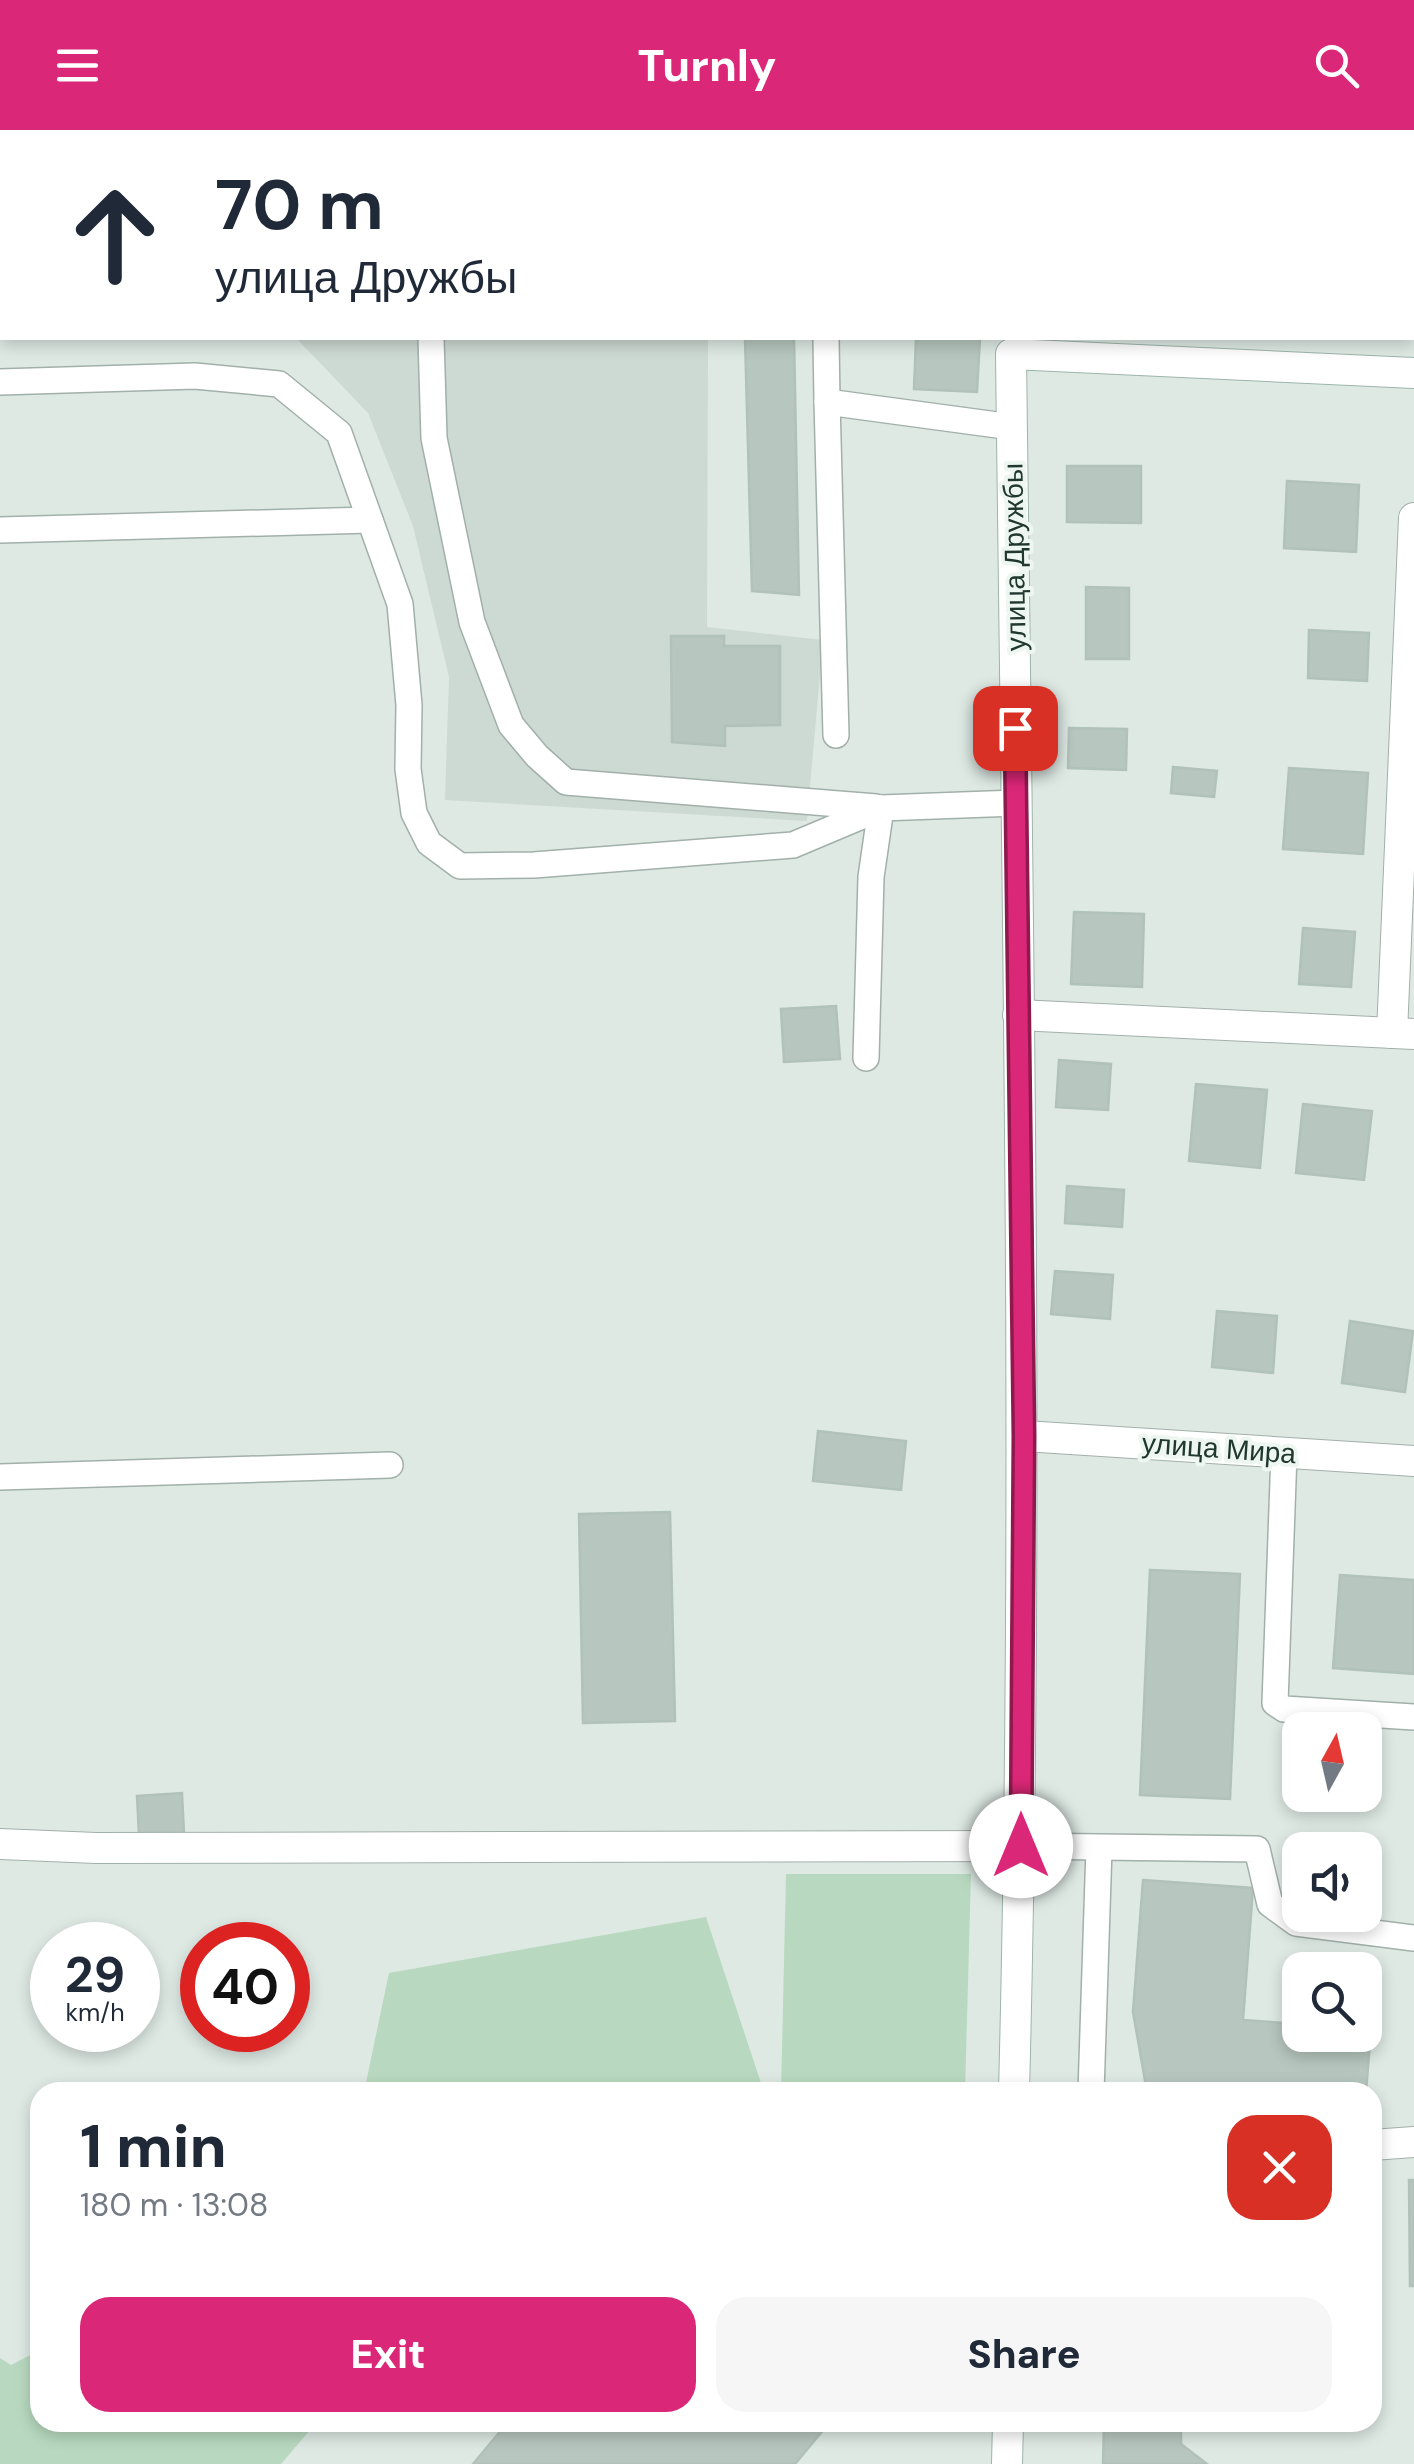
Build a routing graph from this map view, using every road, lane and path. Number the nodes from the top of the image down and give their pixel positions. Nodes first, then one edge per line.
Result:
1 (431, 340) edge
2 (826, 340) edge
3 (1011, 346) edge
4 (1414, 373) edge
5 (0, 382) edge
6 (827, 402) junction
7 (1012, 427) junction
8 (1414, 518) edge
9 (370, 520) junction
10 (0, 530) edge
11 (836, 735) dead end
12 (1016, 803) junction
13 (880, 808) junction
14 (1018, 1015) junction
15 (1403, 1034) edge
16 (866, 1058) dead end
17 (1024, 1436) junction
18 (1284, 1452) junction
19 (1414, 1461) edge
20 (390, 1465) dead end
21 (0, 1476) edge
22 (1414, 1717) edge
23 (0, 1844) edge
24 (1021, 1846) junction
25 (1100, 1848) junction
26 (1414, 1938) edge
27 (1014, 2082) edge
28 (1090, 2082) edge
29 (1414, 2142) edge
30 (1382, 2144) edge
31 (1008, 2432) edge
32 (1007, 2464) edge

1 - 13 lane
2 - 6 lane
3 - 4 street
3 - 7 street, улица Дружбы
5 - 9 lane
6 - 7 lane
6 - 11 lane
7 - 12 street, улица Дружбы
8 - 15 street
9 - 10 lane
9 - 13 lane
12 - 13 lane
12 - 14 street, улица Дружбы
13 - 16 lane
14 - 15 street
14 - 17 street, улица Дружбы
17 - 18 street, улица Мира
17 - 24 street, улица Дружбы
18 - 19 street, улица Мира
18 - 22 lane
20 - 21 lane
23 - 24 street
24 - 25 lane
24 - 27 street, улица Дружбы
25 - 26 lane
25 - 28 lane
29 - 30 street
31 - 32 street

